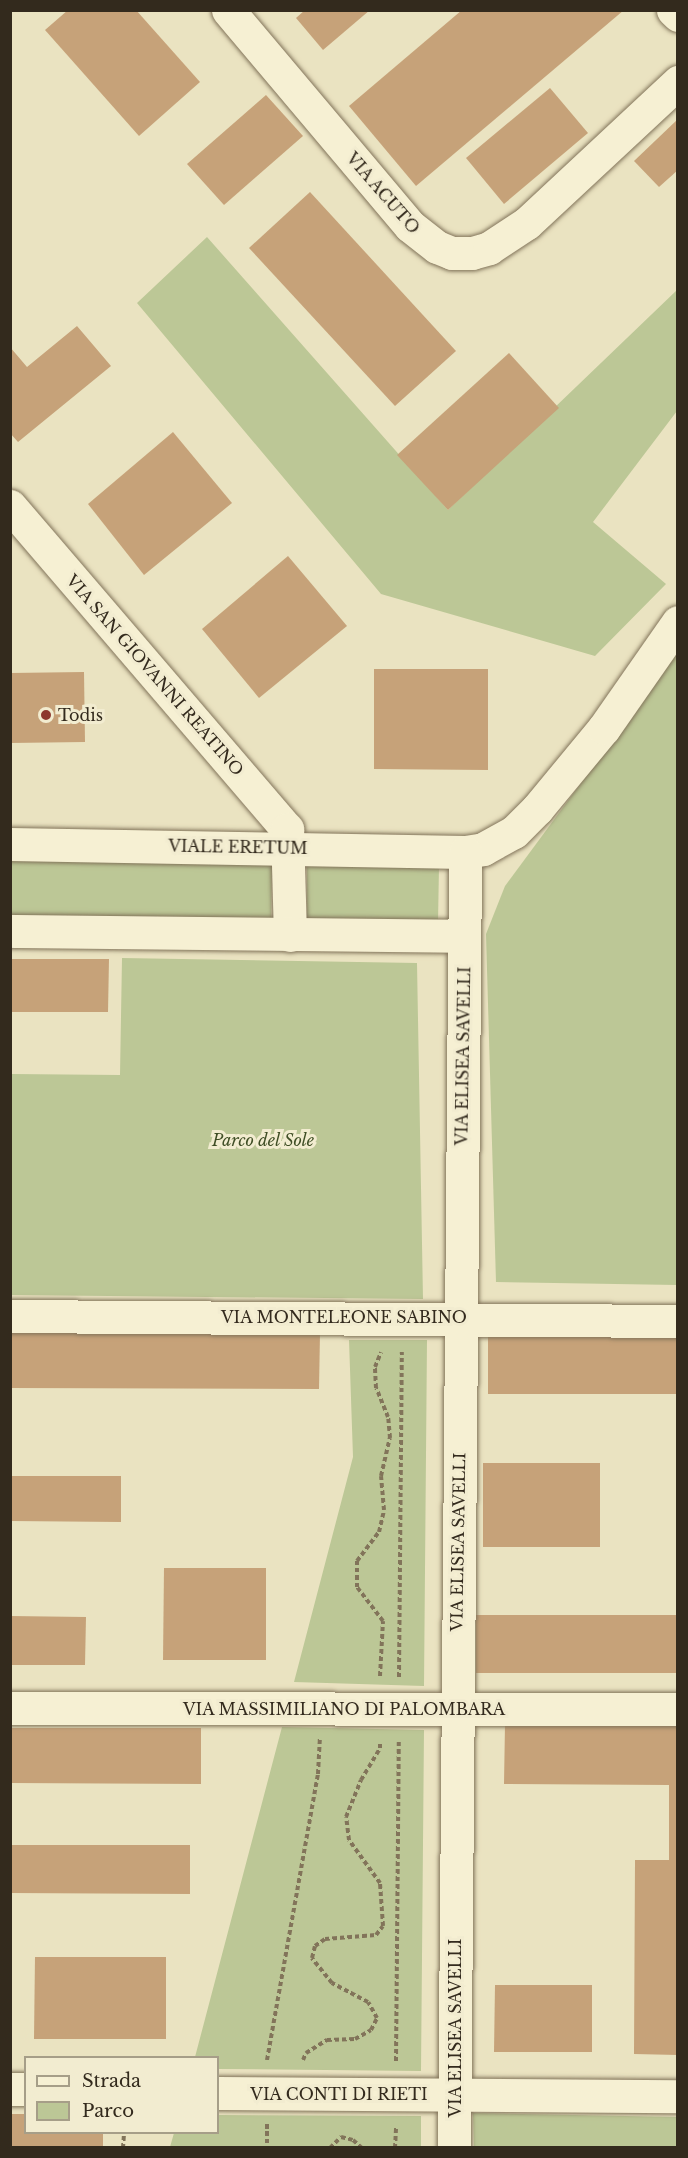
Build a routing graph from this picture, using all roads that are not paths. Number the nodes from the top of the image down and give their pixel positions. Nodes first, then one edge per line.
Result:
1 (228, 10) edge
2 (673, 10) edge
3 (678, 15) edge
4 (678, 81) edge
5 (10, 506) edge
6 (678, 622) edge
7 (10, 844) edge
8 (291, 847) junction
9 (465, 852) junction
10 (10, 932) edge
11 (290, 935) junction
12 (464, 936) junction
13 (10, 1316) edge
14 (461, 1318) junction
15 (678, 1321) edge
16 (10, 1708) edge
17 (456, 1709) junction
18 (678, 1709) edge
19 (219, 2093) edge
20 (455, 2095) junction
21 (678, 2096) edge
22 (454, 2148) edge

1 - 4 street, VIA ACUTO
2 - 3 street
5 - 8 street, VIA SAN GIOVANNI REATINO
6 - 9 street
7 - 8 street, VIALE ERETUM
8 - 9 street, VIALE ERETUM
8 - 11 street
9 - 12 street, VIA ELISEA SAVELLI
10 - 11 street
11 - 12 street
12 - 14 street, VIA ELISEA SAVELLI
13 - 14 street, VIA MONTELEONE SABINO
14 - 15 street, VIA MONTELEONE SABINO
14 - 17 street, VIA ELISEA SAVELLI
16 - 17 street, VIA MASSIMILIANO DI PALOMBARA
17 - 18 street, VIA MASSIMILIANO DI PALOMBARA
17 - 20 street, VIA ELISEA SAVELLI
19 - 20 street, VIA CONTI DI RIETI
20 - 21 street, VIA CONTI DI RIETI
20 - 22 street, VIA ELISEA SAVELLI

